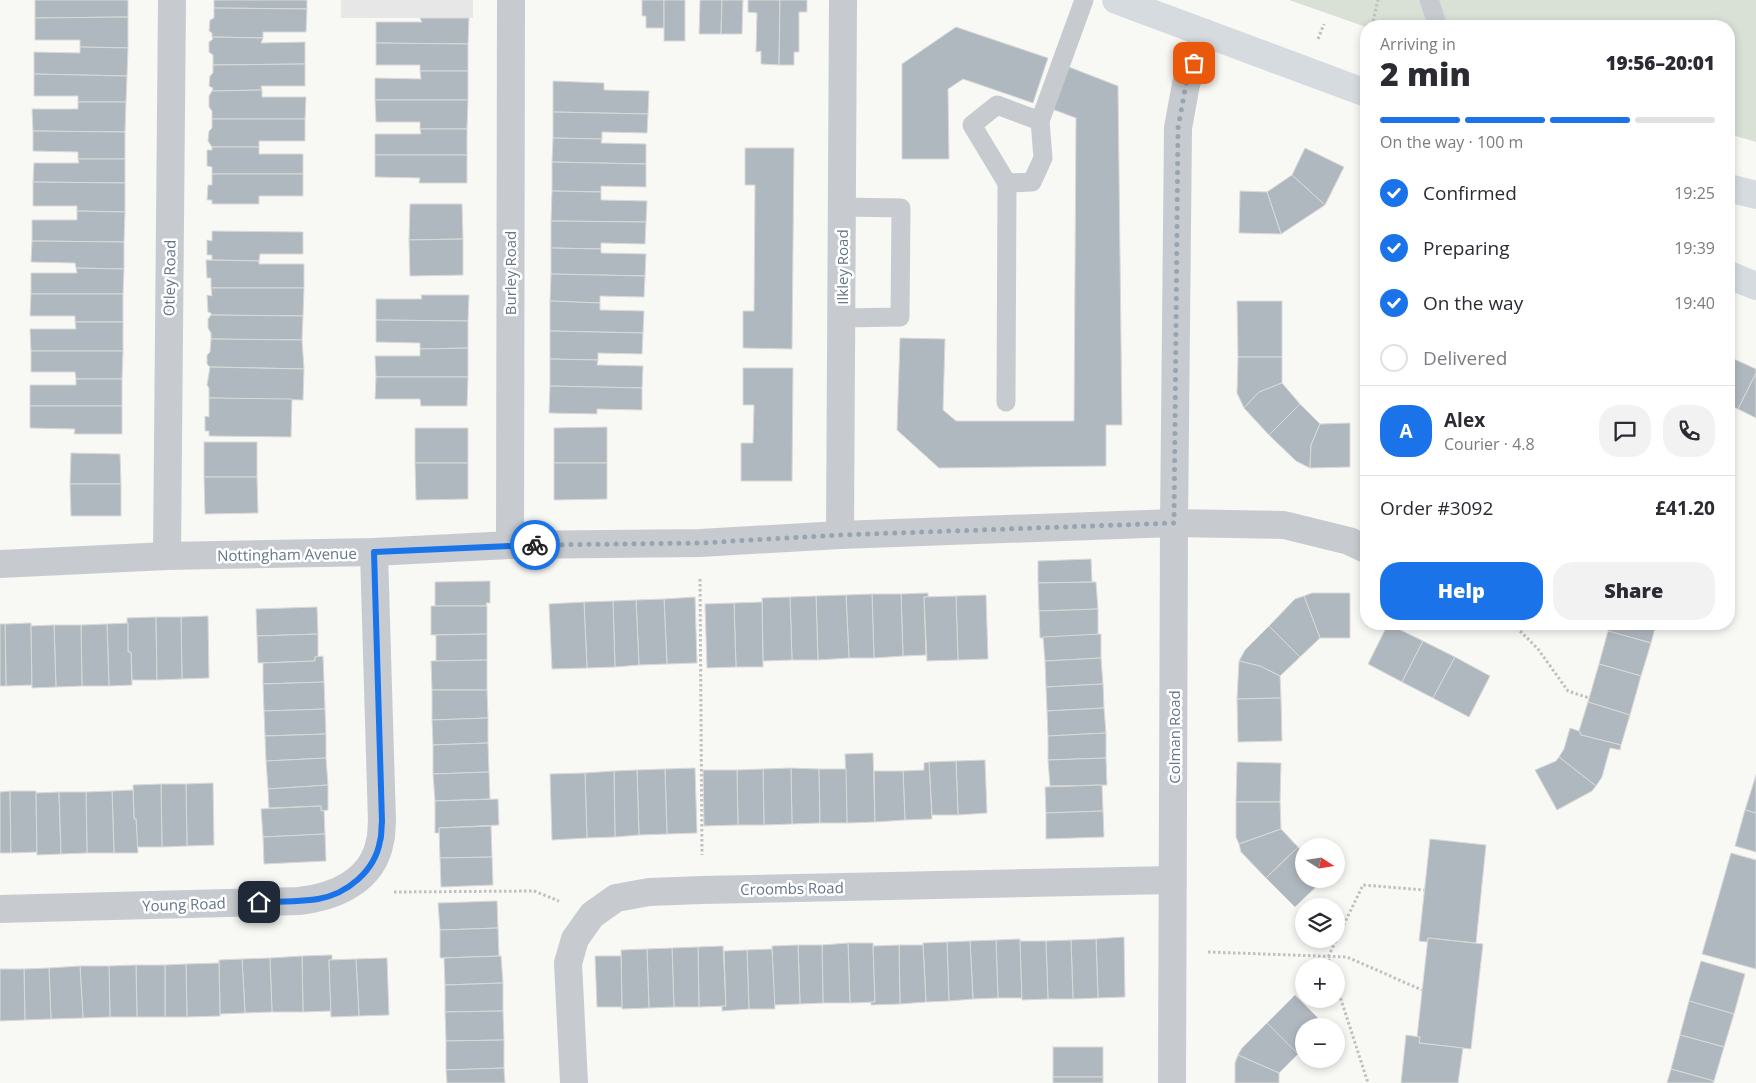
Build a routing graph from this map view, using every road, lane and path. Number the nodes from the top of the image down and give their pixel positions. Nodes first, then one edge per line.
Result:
1 (172, 0) edge
2 (511, 0) edge
3 (843, 0) edge
4 (1084, 0) edge
5 (1116, 0) edge
6 (1378, 0) edge
7 (1429, 0) edge
8 (1373, 20) edge
9 (1436, 20) edge
10 (1205, 33) junction
11 (1360, 91) edge
12 (1040, 121) junction
13 (1007, 183) junction
14 (1735, 190) edge
15 (1756, 195) edge
16 (842, 207) junction
17 (1735, 277) edge
18 (1756, 286) edge
19 (842, 318) junction
20 (1006, 402) dead end
21 (1174, 523) junction
22 (840, 535) junction
23 (700, 543) junction
24 (510, 545) junction
25 (1360, 546) edge
26 (374, 552) junction
27 (167, 556) junction
28 (0, 564) edge
29 (1519, 630) edge
30 (1589, 698) dead end
31 (1172, 880) junction
32 (346, 889) junction
33 (702, 890) junction
34 (1424, 890) dead end
35 (0, 909) edge
36 (592, 915) junction
37 (1172, 951) junction
38 (1328, 957) junction
39 (1422, 990) dead end
40 (1344, 1008) edge
41 (574, 1083) edge
42 (1172, 1083) edge
43 (1368, 1083) edge

1 - 27 street, Otley Road
2 - 24 street, Burley Road
3 - 16 street, Ilkley Road
4 - 12 lane
5 - 10 main road
6 - 8 path
7 - 9 lane
10 - 11 main road
10 - 21 street, Colman Road
12 - 13 lane
12 - 13 lane
13 - 20 lane
14 - 15 main road
16 - 19 street, Ilkley Road
16 - 19 lane
17 - 18 main road
19 - 22 street, Ilkley Road
21 - 22 street, Nottingham Avenue
21 - 25 street
21 - 31 street, Colman Road
22 - 23 street, Nottingham Avenue
23 - 24 street, Nottingham Avenue
23 - 33 path
24 - 26 street, Nottingham Avenue
26 - 27 street, Nottingham Avenue
26 - 32 street, Young Road
27 - 28 street, Nottingham Avenue
29 - 30 path
31 - 33 street, Croombs Road
31 - 37 street, Colman Road
32 - 35 street, Young Road
32 - 36 path
33 - 36 street, Croombs Road
34 - 38 path
36 - 41 street, Croombs Road
37 - 38 path
37 - 42 street, Colman Road
38 - 39 path
40 - 43 path

